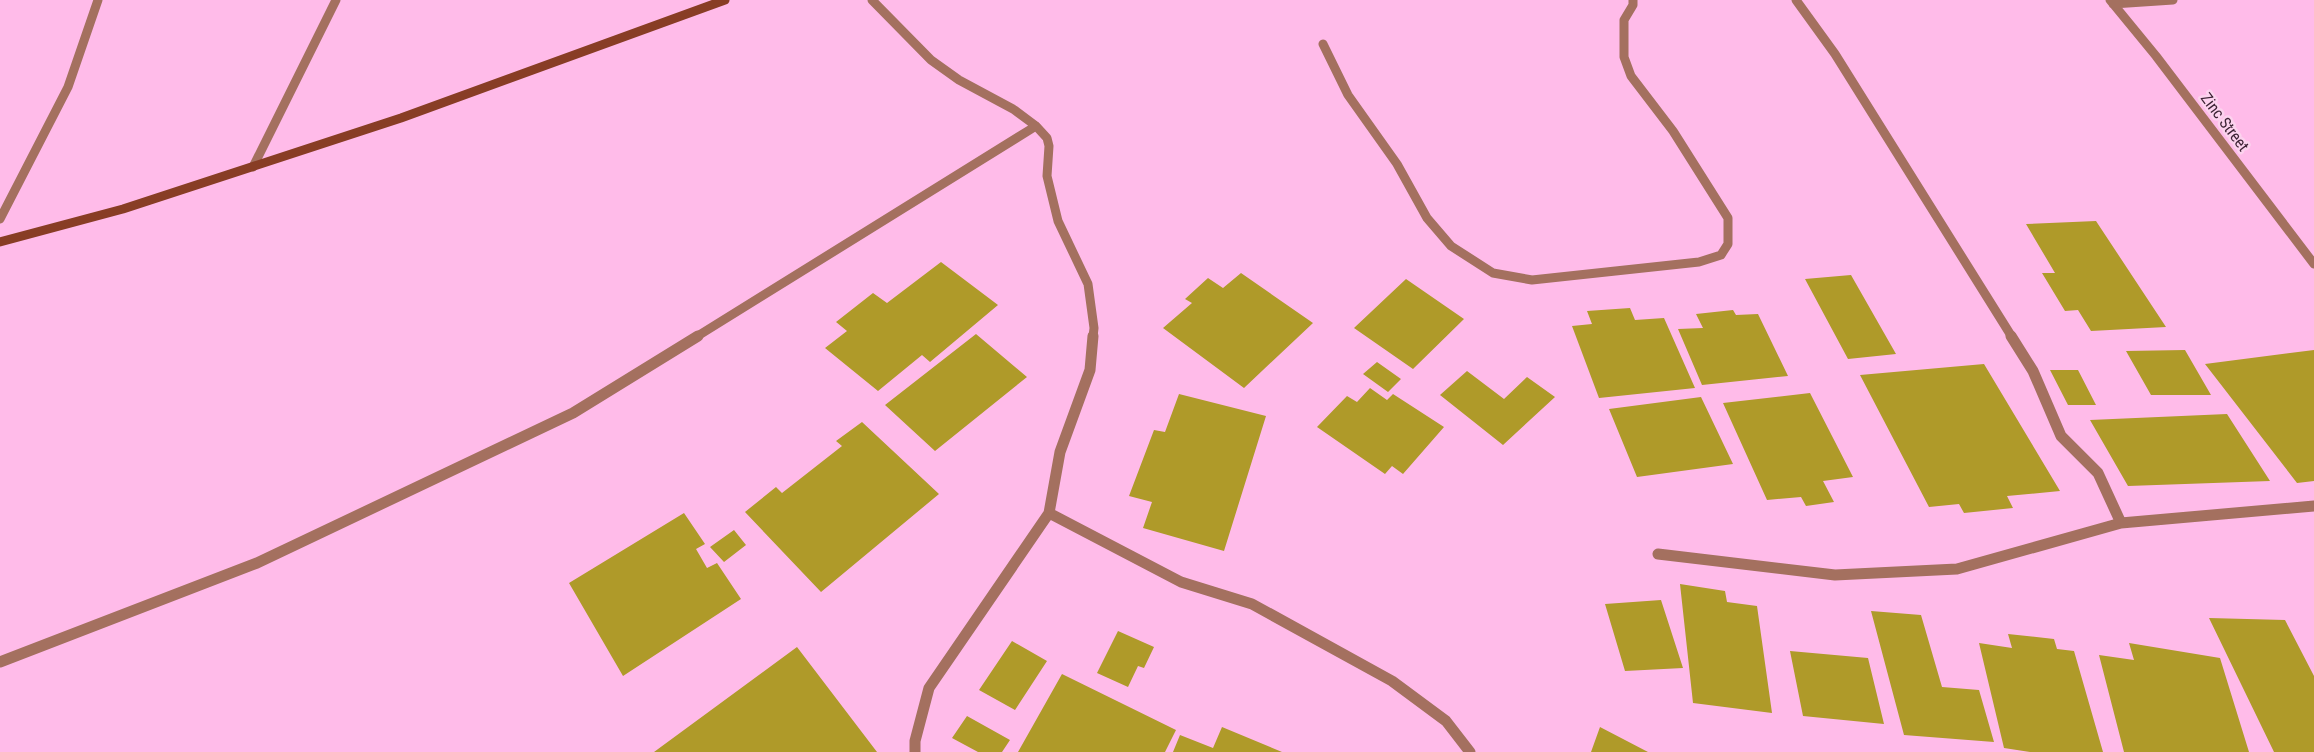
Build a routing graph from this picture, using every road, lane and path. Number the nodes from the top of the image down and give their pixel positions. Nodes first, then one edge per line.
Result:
1 (98, 0) edge
2 (336, 0) edge
3 (725, 0) edge
4 (872, 0) edge
5 (1633, 0) edge
6 (1796, 0) edge
7 (2173, 0) edge
8 (2111, 2) edge
9 (1323, 44) dead end
10 (1036, 126) junction
11 (253, 167) junction
12 (0, 219) edge
13 (0, 242) edge
14 (2314, 264) edge
15 (2314, 506) edge
16 (1050, 514) junction
17 (2121, 522) junction
18 (1658, 554) dead end
19 (0, 662) edge
20 (915, 752) edge
21 (1470, 752) edge

1 - 12 street
2 - 11 street
3 - 11 street
4 - 10 street
5 - 9 street
6 - 17 street
7 - 8 street
8 - 14 street, Zinc Street
10 - 16 street
10 - 19 street
11 - 13 street
15 - 17 street
16 - 20 street
16 - 21 street
17 - 18 street

